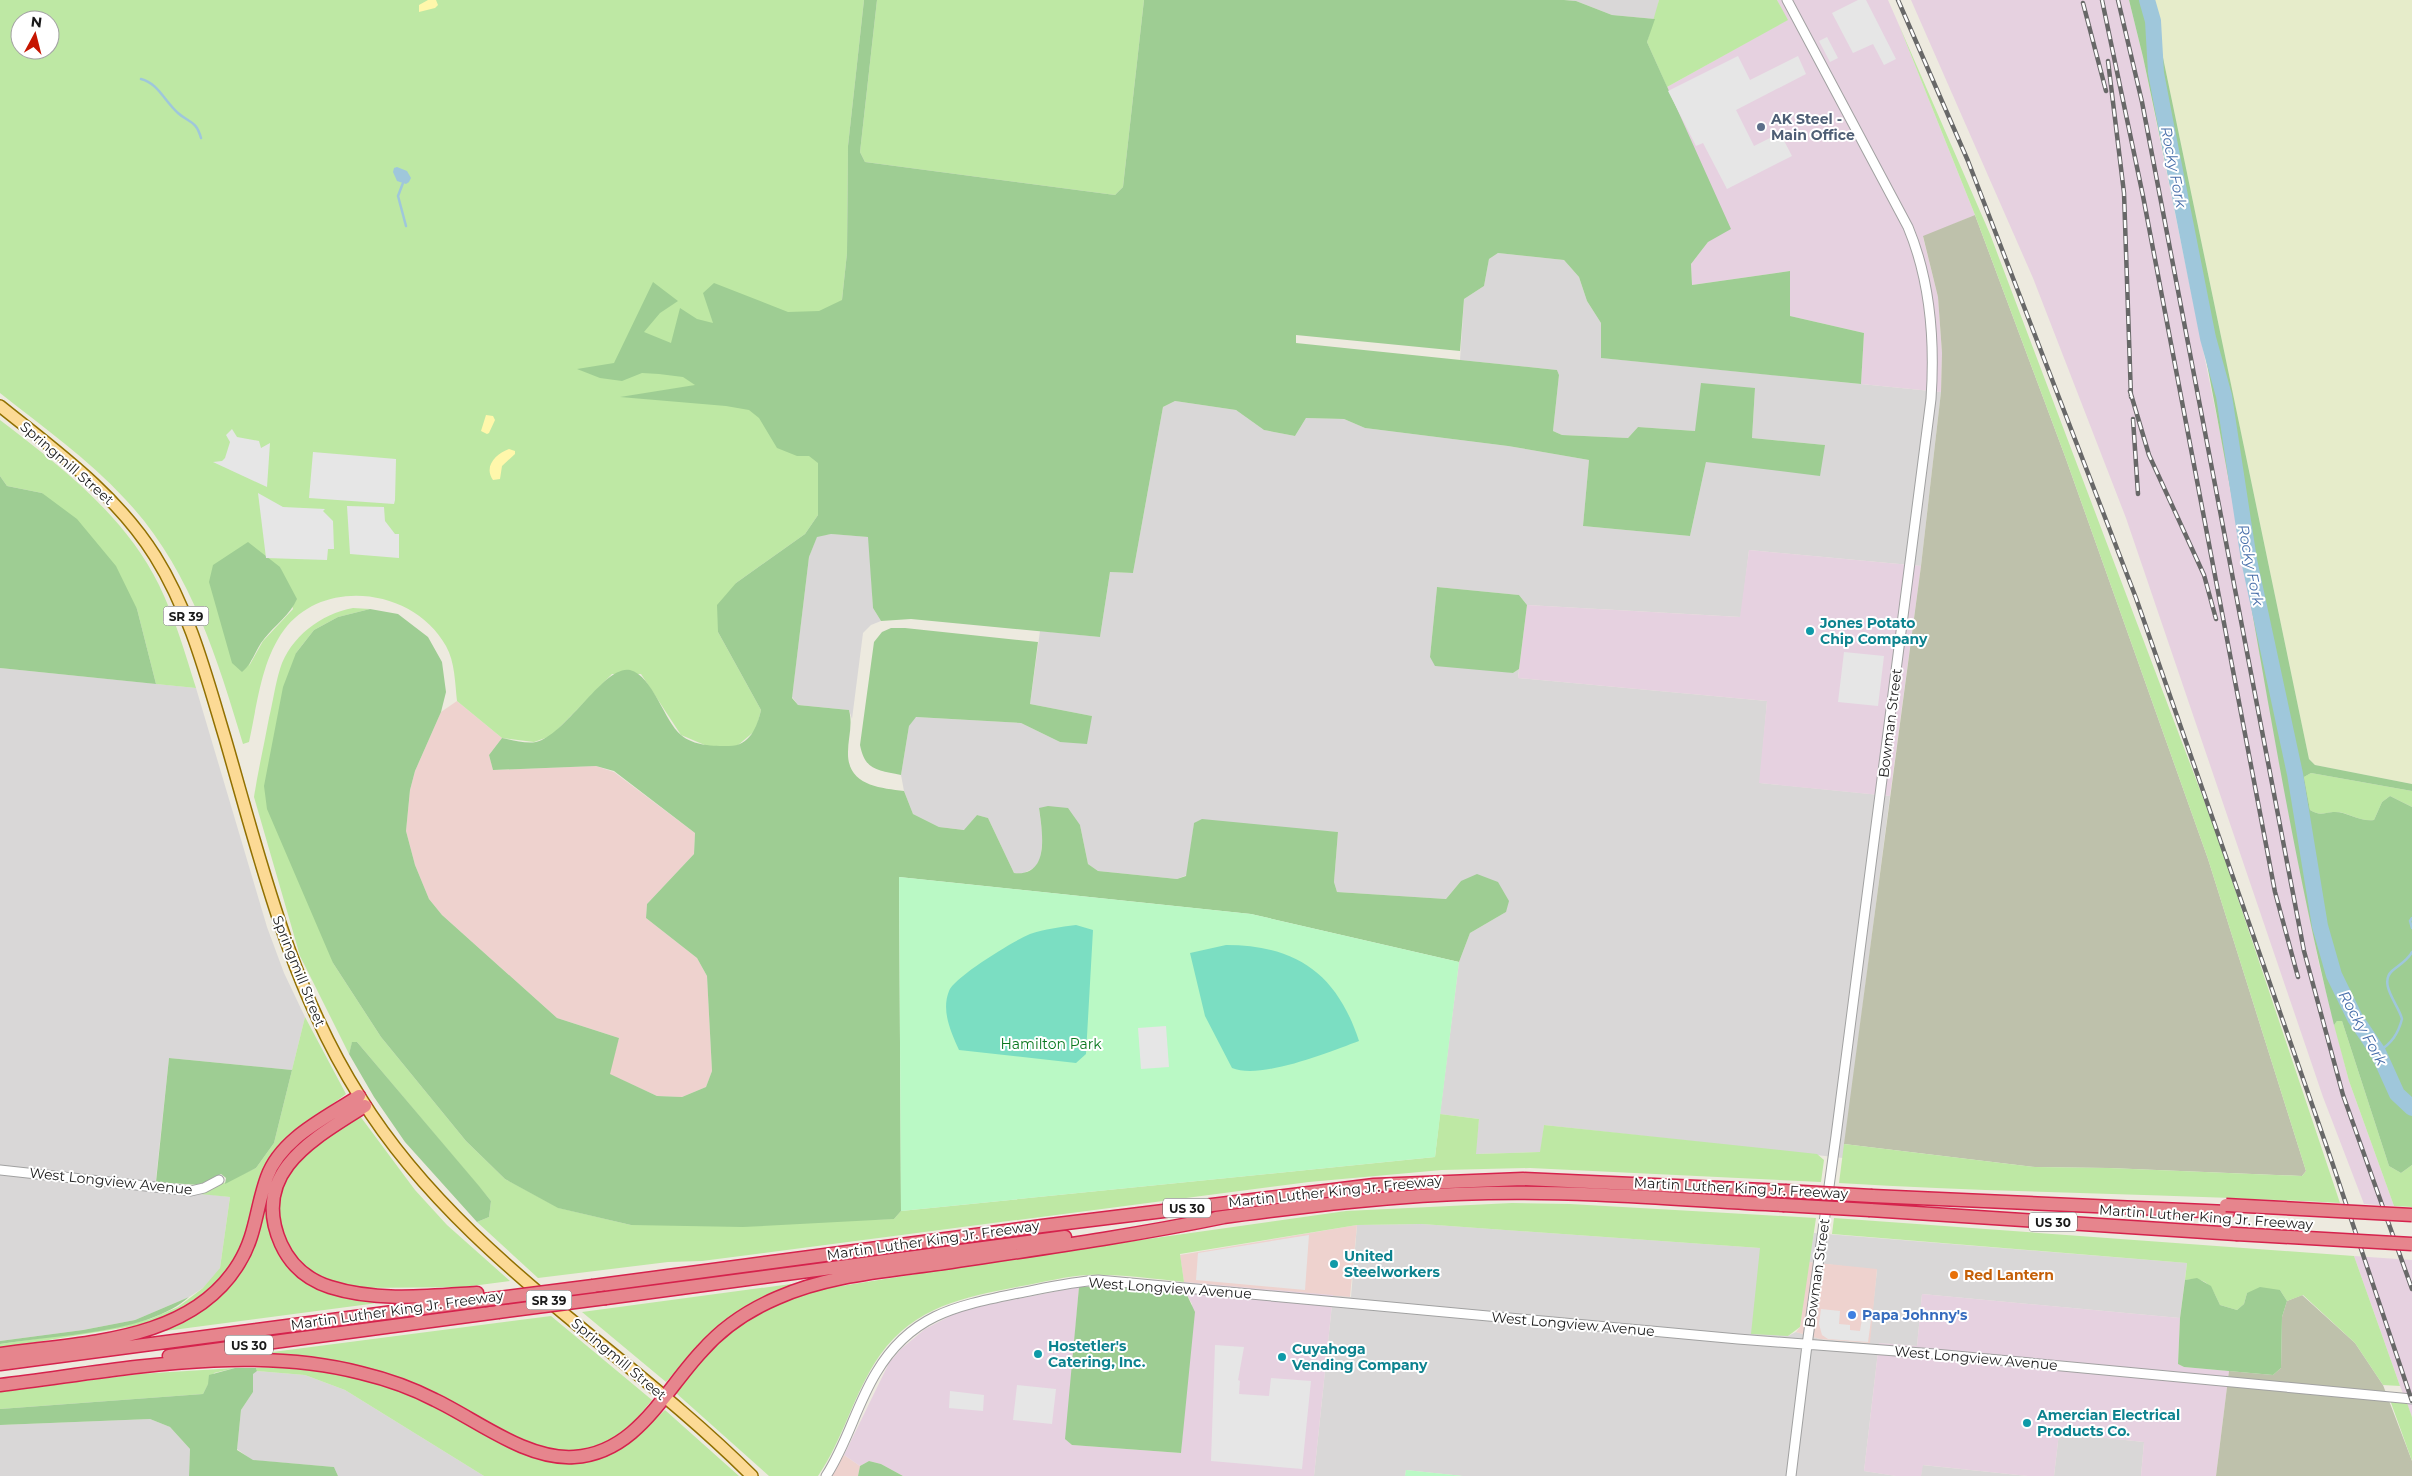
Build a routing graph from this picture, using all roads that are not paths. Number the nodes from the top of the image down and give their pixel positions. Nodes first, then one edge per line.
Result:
1 (1787, 0) edge
2 (0, 406) edge
3 (362, 1101) junction
4 (0, 1170) edge
5 (219, 1180) dead end
6 (2227, 1209) junction
7 (2412, 1215) edge
8 (1224, 1217) junction
9 (2412, 1222) edge
10 (2237, 1238) junction
11 (2412, 1244) edge
12 (2412, 1252) edge
13 (481, 1297) junction
14 (1806, 1345) junction
15 (0, 1354) edge
16 (0, 1364) edge
17 (0, 1378) edge
18 (0, 1385) edge
19 (664, 1398) junction
20 (2412, 1399) edge
21 (752, 1476) edge
22 (826, 1476) edge
23 (1791, 1476) edge

1 - 14 street, Bowman Street
2 - 3 main road, Springmill Street / SR 39
3 - 13 highway
3 - 15 highway
3 - 19 main road, Springmill Street / SR 39
4 - 5 street, West Longview Avenue
6 - 7 highway, bridge
6 - 9 highway, Martin Luther King Jr. Freeway / US 30
6 - 13 highway, Martin Luther King Jr. Freeway / US 30, bridge
8 - 10 highway, Martin Luther King Jr. Freeway / US 30, bridge
8 - 17 highway, Martin Luther King Jr. Freeway / US 30, bridge
8 - 19 highway
10 - 11 highway, Martin Luther King Jr. Freeway / US 30, bridge
10 - 12 highway
13 - 16 highway, Martin Luther King Jr. Freeway / US 30
14 - 20 street, West Longview Avenue
14 - 22 street, West Longview Avenue
14 - 23 street, Bowman Street
18 - 19 highway
19 - 21 main road, Springmill Street / SR 39

